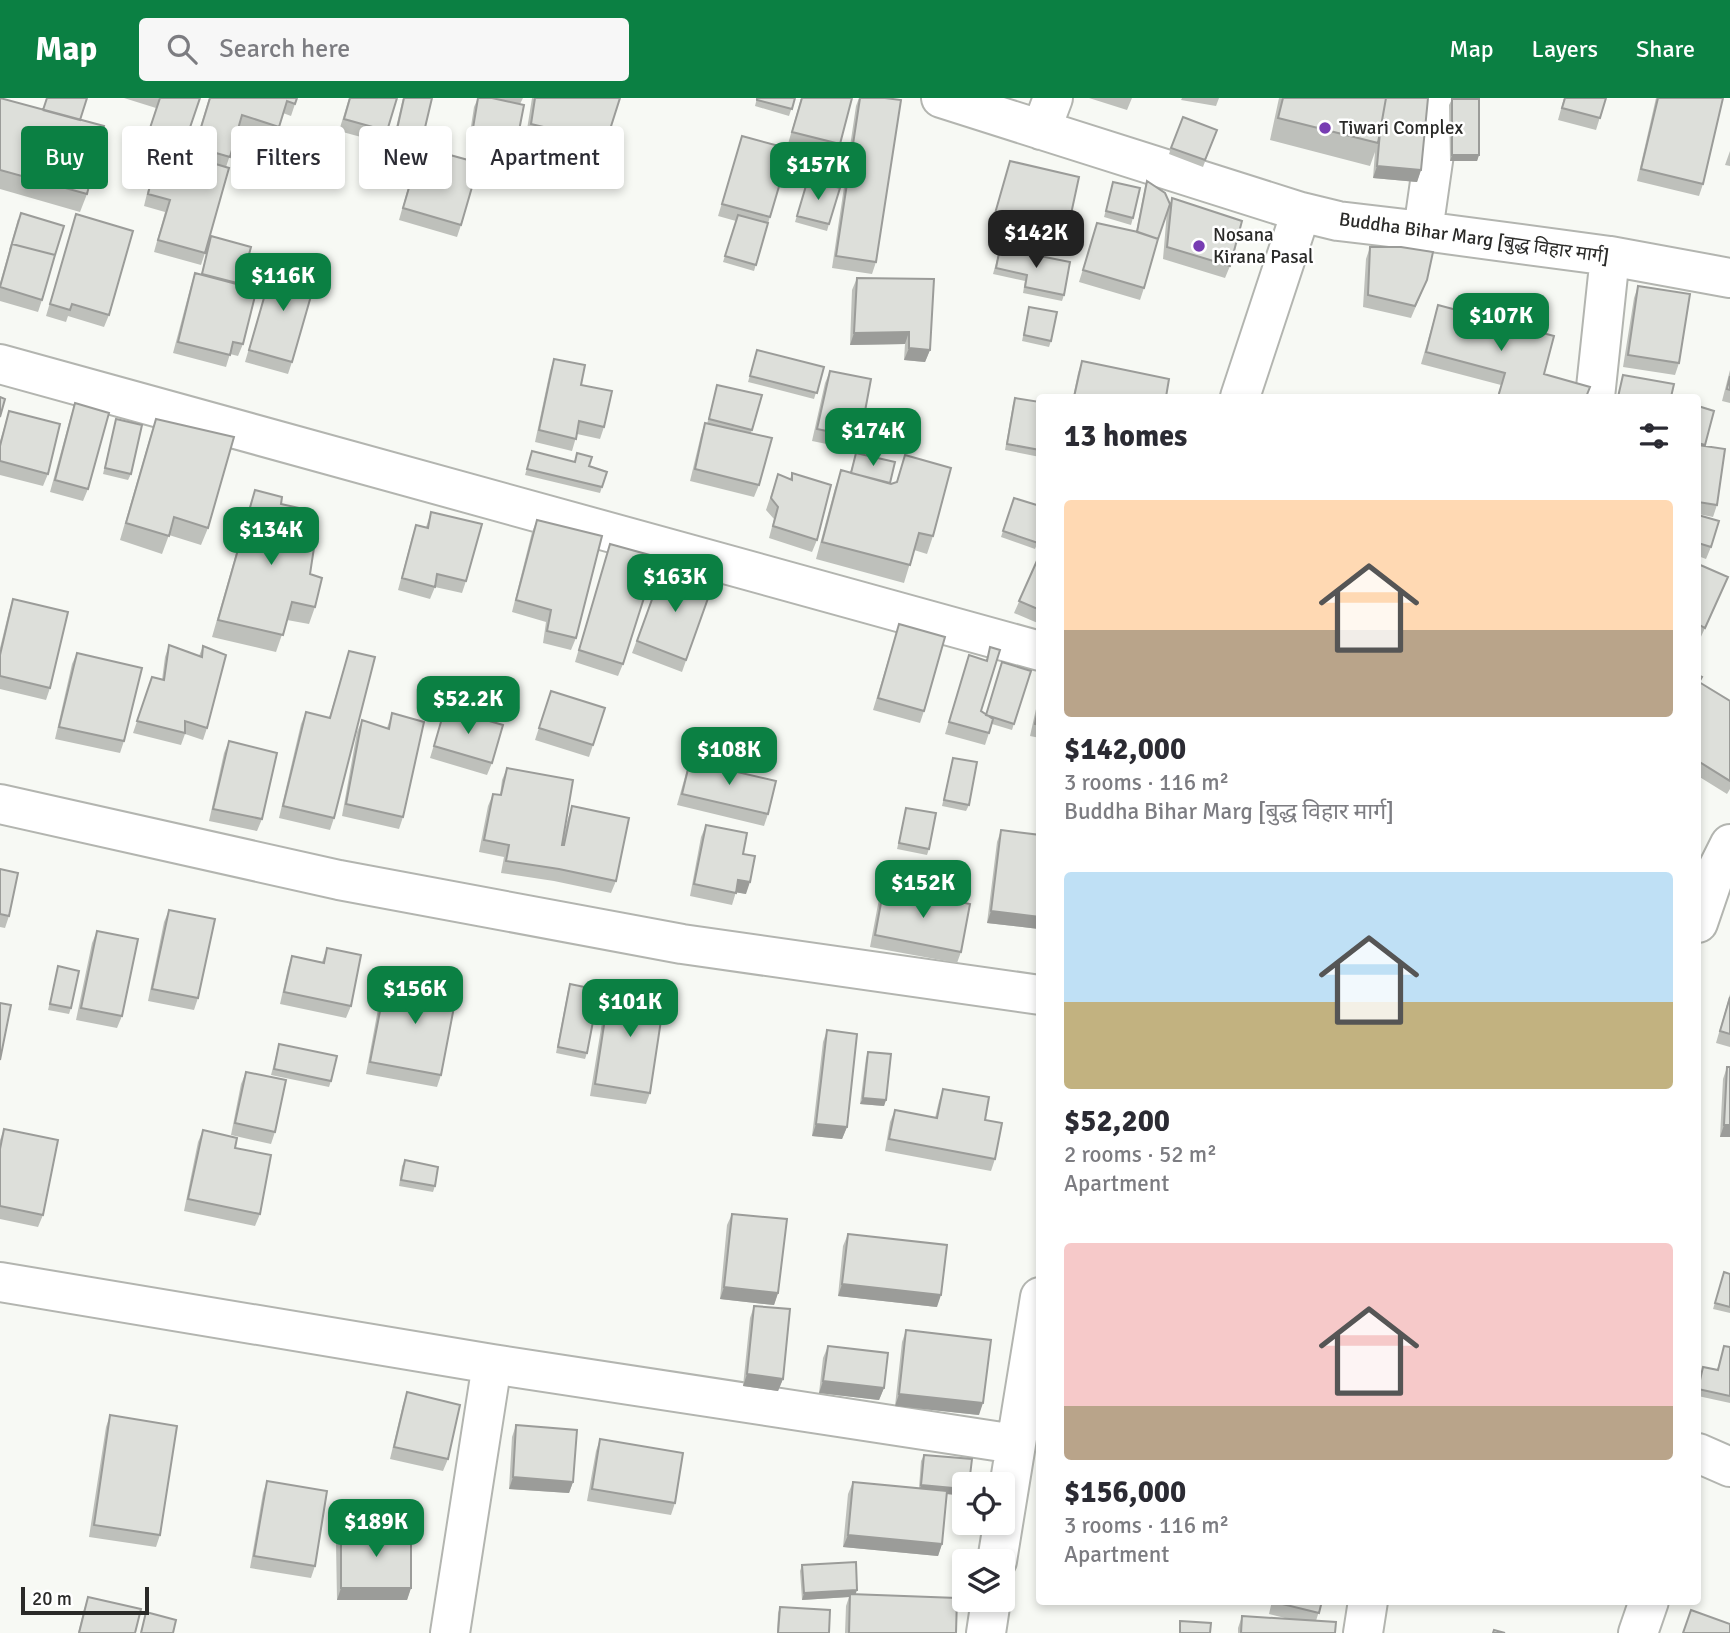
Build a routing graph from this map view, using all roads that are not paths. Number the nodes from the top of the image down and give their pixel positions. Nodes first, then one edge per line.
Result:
1 (941, 98) edge
2 (1442, 98) edge
3 (1047, 114) edge
4 (1301, 212) junction
5 (1423, 231) junction
6 (1610, 256) junction
7 (1730, 278) edge
8 (0, 364) edge
9 (1241, 394) edge
10 (1595, 394) edge
11 (1036, 650) edge
12 (0, 804) edge
13 (1730, 844) edge
14 (1701, 914) edge
15 (1036, 994) edge
16 (0, 1282) edge
17 (1035, 1362) edge
18 (492, 1364) junction
19 (1015, 1444) junction
20 (999, 1549) edge
21 (1367, 1605) edge
22 (1648, 1605) edge
23 (989, 1612) edge
24 (450, 1633) edge
25 (986, 1633) edge
26 (1363, 1633) edge
27 (1638, 1633) edge

1 - 3 street, Buddha Bihar Marg [बुद्ध विहार मार्ग]
2 - 5 street
3 - 4 street, Buddha Bihar Marg [बुद्ध विहार मार्ग]
4 - 5 street, Buddha Bihar Marg [बुद्ध विहार मार्ग]
4 - 9 street
5 - 6 street, Buddha Bihar Marg [बुद्ध विहार मार्ग]
6 - 7 street, Buddha Bihar Marg [बुद्ध विहार मार्ग]
6 - 10 street
8 - 11 street
12 - 15 street
13 - 14 street
16 - 18 street
17 - 19 street
18 - 19 street
18 - 24 street
19 - 20 street
21 - 26 street
22 - 27 street
23 - 25 street

